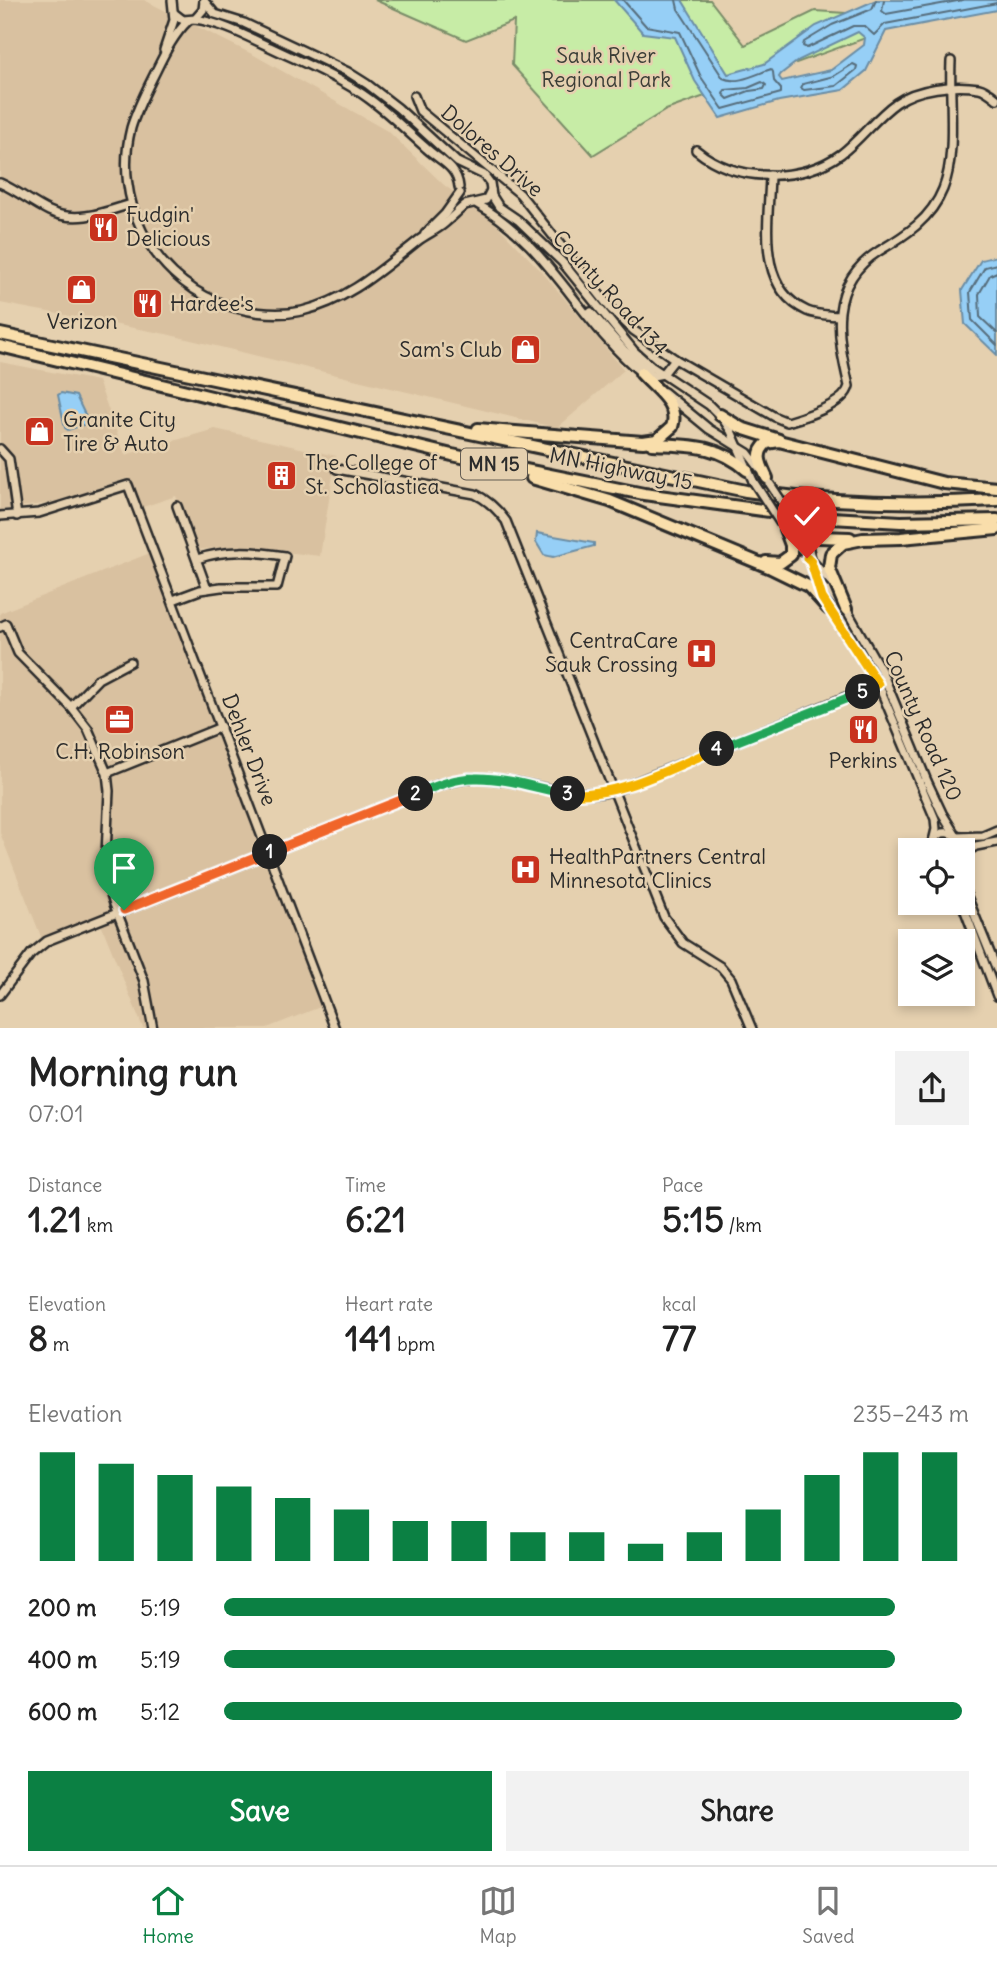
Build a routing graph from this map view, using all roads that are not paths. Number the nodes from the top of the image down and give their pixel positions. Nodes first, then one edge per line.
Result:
1 (204, 0) edge
2 (171, 1) edge
3 (174, 13) junction
4 (192, 20) junction
5 (163, 57) junction
6 (951, 61) dead end
7 (950, 88) junction
8 (414, 96) dead end
9 (997, 99) edge
10 (696, 149) dead end
11 (475, 172) junction
12 (770, 175) junction
13 (0, 183) edge
14 (491, 188) junction
15 (459, 190) junction
16 (131, 204) junction
17 (475, 204) junction
18 (423, 237) junction
19 (571, 292) junction
20 (838, 316) junction
21 (0, 334) edge
22 (0, 346) edge
23 (675, 359) junction
24 (641, 373) junction
25 (663, 374) junction
26 (720, 415) junction
27 (407, 420) junction
28 (617, 440) junction
29 (785, 442) junction
30 (738, 446) junction
31 (0, 449) edge
32 (452, 455) junction
33 (337, 469) dead end
34 (747, 470) junction
35 (753, 481) joint
36 (768, 481) junction
37 (997, 488) edge
38 (997, 500) edge
39 (177, 506) dead end
40 (0, 516) edge
41 (17, 516) junction
42 (997, 520) edge
43 (783, 527) junction
44 (799, 527) junction
45 (997, 528) edge
46 (865, 539) junction
47 (746, 557) junction
48 (197, 559) junction
49 (811, 562) junction
50 (207, 589) junction
51 (173, 600) junction
52 (828, 608) junction
53 (846, 609) junction
54 (3, 625) edge
55 (130, 662) dead end
56 (878, 684) junction
57 (71, 706) junction
58 (221, 727) junction
59 (107, 773) junction
60 (614, 790) junction
61 (997, 830) edge
62 (957, 836) junction
63 (934, 838) edge
64 (936, 838) edge
65 (997, 842) edge
66 (975, 846) edge
67 (270, 852) junction
68 (117, 913) junction
69 (967, 915) edge
70 (975, 915) edge
71 (997, 970) edge
72 (0, 995) edge
73 (997, 996) edge
74 (153, 1028) edge
75 (335, 1028) edge
76 (752, 1028) edge

1 - 4 street
1 - 11 street
2 - 3 street
3 - 4 street
3 - 5 street
4 - 5 street
4 - 15 street
5 - 16 street
6 - 7 street, Dolores Drive
7 - 9 street
7 - 12 street
7 - 20 street, Dolores Drive
8 - 23 street, Dolores Drive
10 - 12 street
11 - 14 street
11 - 15 street
12 - 20 street
13 - 16 street
14 - 17 street
14 - 25 street, County Road 134
15 - 17 street
15 - 18 street
16 - 18 street
17 - 18 street
17 - 19 street, County Road 134
19 - 24 street, County Road 134
19 - 25 street
20 - 23 street, Dolores Drive
21 - 27 highway, MN Highway 15 / MN 15
22 - 32 highway, MN Highway 15 / MN 15
23 - 25 street
24 - 28 highway
24 - 30 street, County Road 134
25 - 26 street, County Road 134
26 - 29 highway
26 - 30 street, County Road 134
27 - 28 highway
27 - 38 highway, MN Highway 15 / MN 15
28 - 34 highway
29 - 36 highway
29 - 37 highway
30 - 34 street, County Road 134
30 - 36 street, County Road 134
31 - 41 street
32 - 42 highway, MN Highway 15 / MN 15
32 - 47 highway
33 - 60 street
34 - 35 street, County Road 134
35 - 43 street, County Road 120, bridge
36 - 44 street, County Road 120, bridge
39 - 48 street
40 - 41 street
41 - 51 street, Dehler Drive
43 - 47 highway
43 - 49 street, County Road 120
44 - 46 highway
44 - 49 street, County Road 120
45 - 46 highway
46 - 53 highway
47 - 52 highway
48 - 50 street
48 - 50 street
49 - 52 street, County Road 120
49 - 53 street, County Road 120
50 - 51 street
51 - 58 street, Dehler Drive
52 - 56 street, County Road 120
53 - 62 street, County Road 120
54 - 57 street
55 - 57 street
56 - 60 street
56 - 63 street, County Road 120
57 - 59 street
58 - 59 street
58 - 67 street, Dehler Drive
59 - 68 street
60 - 67 street
60 - 76 street
61 - 62 street
62 - 64 street
65 - 66 street
67 - 68 street
67 - 75 street, Dehler Drive
68 - 72 street
68 - 74 street
69 - 73 street
70 - 71 street

